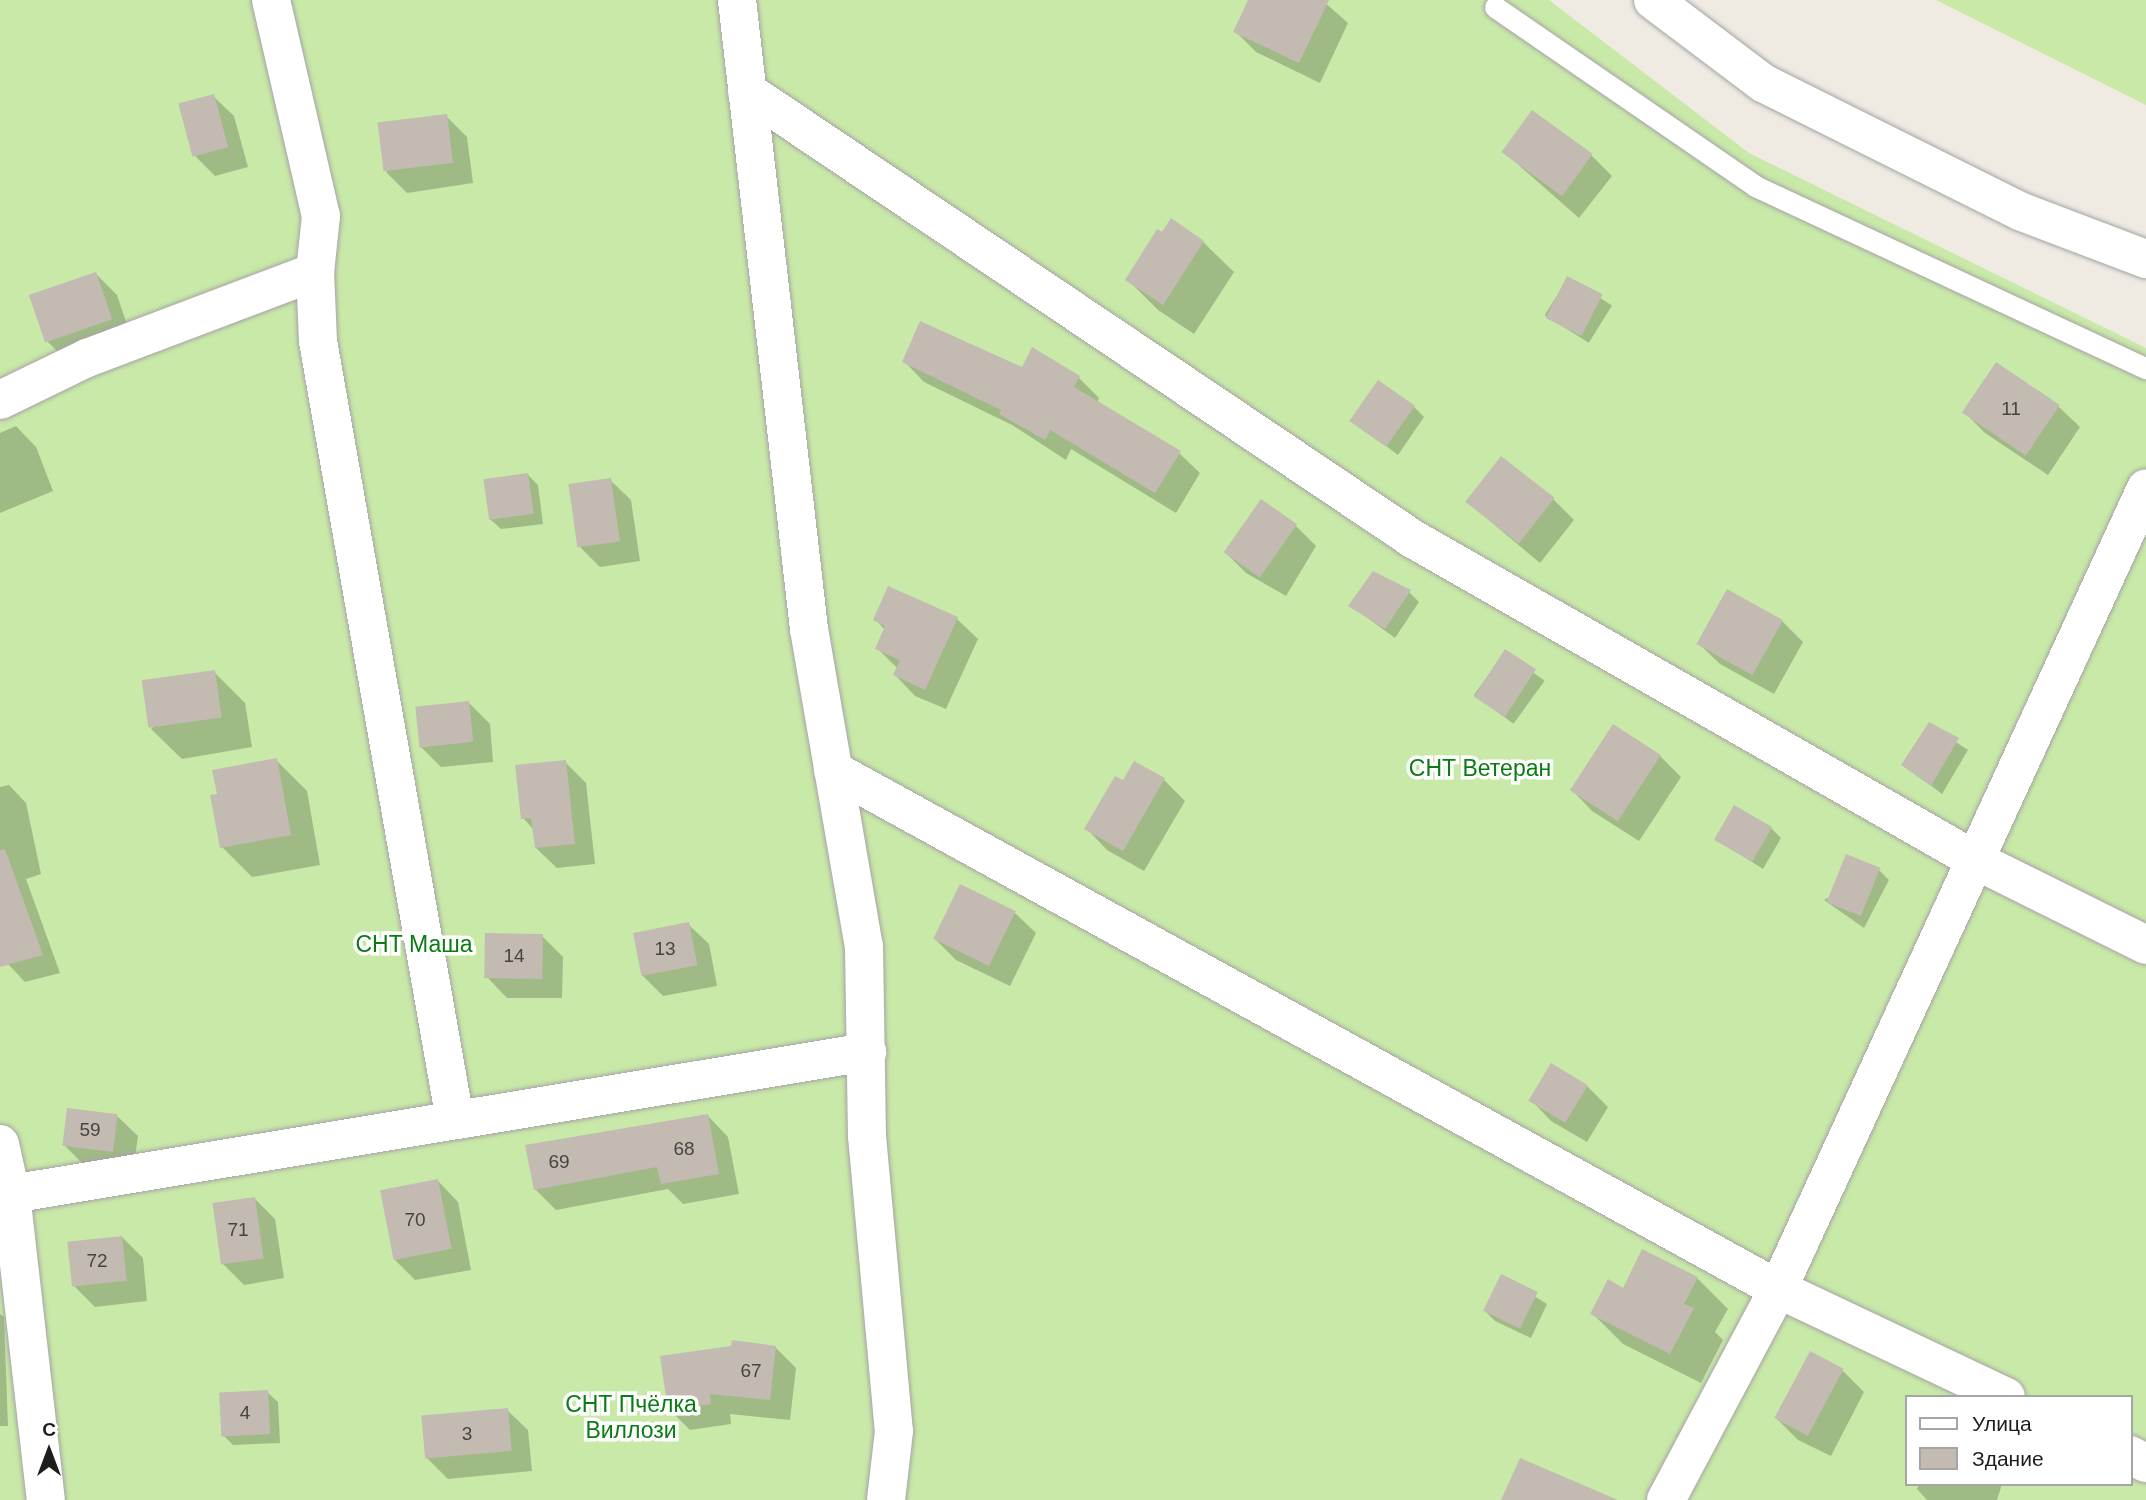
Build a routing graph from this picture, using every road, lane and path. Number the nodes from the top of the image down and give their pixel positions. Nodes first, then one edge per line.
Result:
1 (271, 0) edge
2 (737, 0) edge
3 (1653, 0) edge
4 (1495, 7) dead end
5 (747, 92) junction
6 (2146, 259) edge
7 (315, 272) junction
8 (2146, 368) edge
9 (0, 400) edge
10 (2146, 488) edge
11 (833, 769) junction
12 (1975, 860) junction
13 (2146, 945) edge
14 (867, 1052) junction
15 (455, 1120) junction
16 (0, 1144) edge
17 (11, 1194) junction
18 (1779, 1289) junction
19 (2003, 1395) edge
20 (46, 1500) edge
21 (886, 1500) edge
22 (1666, 1500) edge

1 - 7 street
2 - 5 street
3 - 6 street
4 - 8 lane
5 - 11 street
5 - 12 street
7 - 9 street
7 - 15 street
10 - 12 street
11 - 14 street
11 - 18 street
12 - 13 street
12 - 18 street
14 - 15 street
14 - 21 street
15 - 17 street
16 - 17 street
17 - 20 street
18 - 19 street
18 - 22 street

